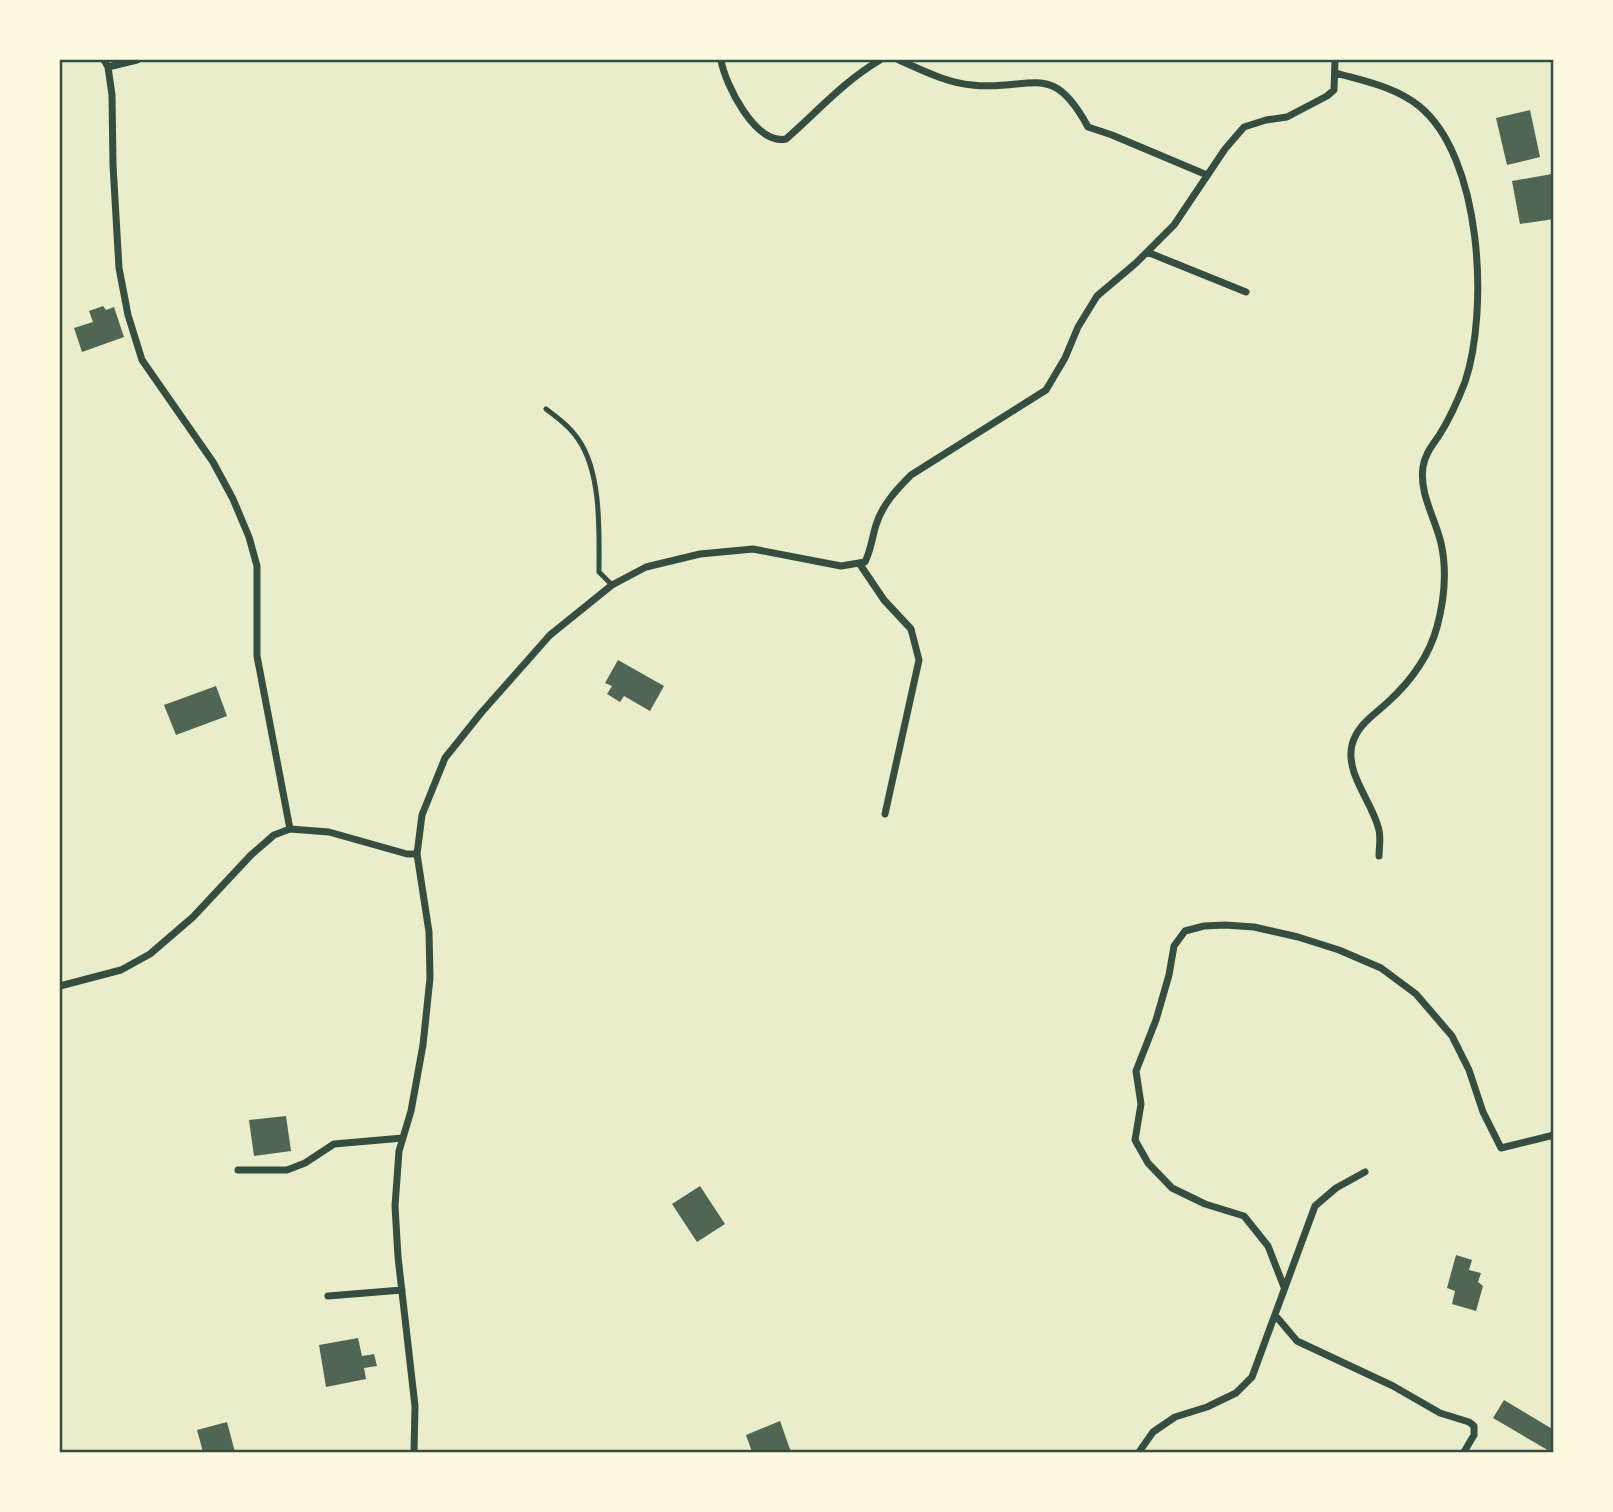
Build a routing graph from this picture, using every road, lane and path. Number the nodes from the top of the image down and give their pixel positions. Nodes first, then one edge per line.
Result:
1 (137, 60) edge
2 (721, 60) edge
3 (880, 60) edge
4 (899, 60) edge
5 (1335, 60) edge
6 (106, 63) edge
7 (1336, 73) junction
8 (1207, 175) junction
9 (1147, 252) junction
10 (1245, 292) dead end
11 (546, 409) dead end
12 (859, 563) junction
13 (612, 585) junction
14 (885, 814) dead end
15 (290, 829) junction
16 (417, 854) junction
17 (1379, 856) dead end
18 (60, 986) edge
19 (1553, 1136) edge
20 (403, 1138) junction
21 (238, 1170) dead end
22 (1365, 1172) dead end
23 (1284, 1287) junction
24 (402, 1290) junction
25 (328, 1296) dead end
26 (1275, 1315) junction
27 (414, 1452) edge
28 (1139, 1452) edge
29 (1464, 1452) edge

1 - 6 street
2 - 3 street
4 - 8 street
5 - 7 street
6 - 15 street
7 - 8 street
7 - 17 street
8 - 9 street
9 - 10 street
9 - 12 street
11 - 13 lane
12 - 13 street
12 - 14 street
13 - 16 street
15 - 16 street
15 - 18 street
16 - 20 street
19 - 23 street
20 - 21 street
20 - 24 street
22 - 23 street
23 - 26 street
24 - 25 street
24 - 27 street
26 - 28 street
26 - 29 street

